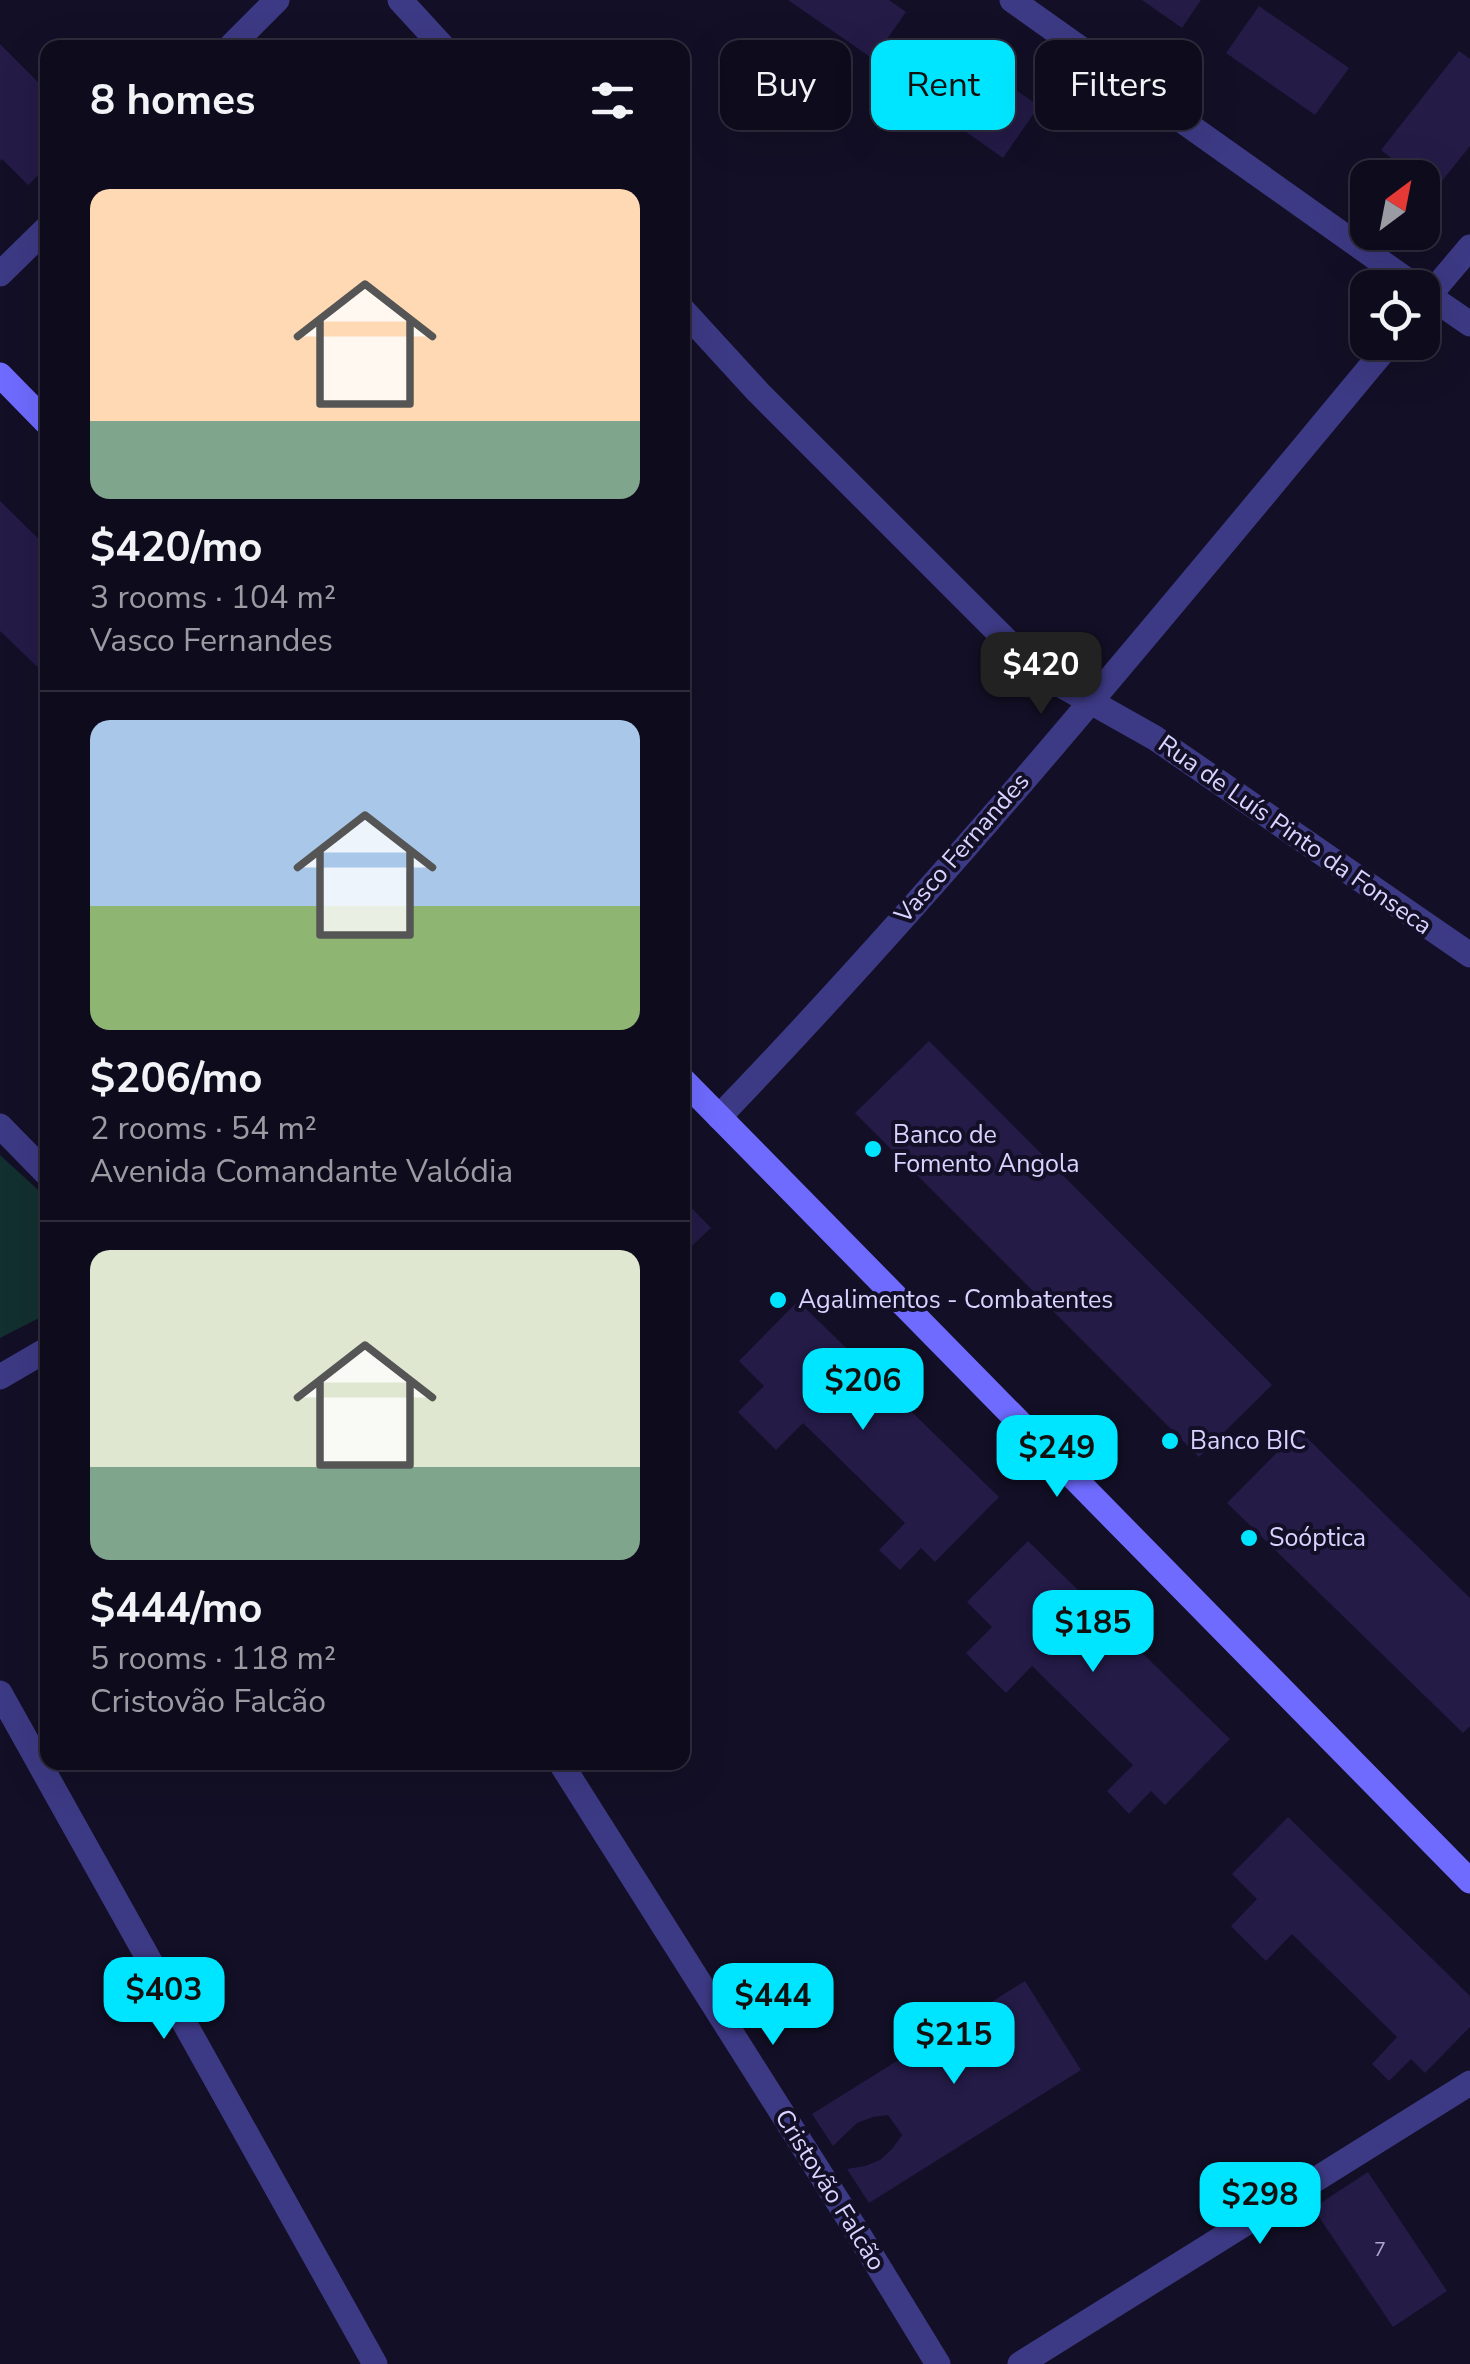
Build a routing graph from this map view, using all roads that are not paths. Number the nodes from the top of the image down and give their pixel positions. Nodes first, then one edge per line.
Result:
1 (276, 0) edge
2 (1012, 0) edge
3 (412, 4) edge
4 (236, 40) edge
5 (438, 40) edge
6 (40, 234) edge
7 (1470, 247) edge
8 (1388, 270) edge
9 (0, 274) edge
10 (1440, 278) edge
11 (1440, 305) edge
12 (690, 319) edge
13 (1470, 324) edge
14 (1375, 360) edge
15 (0, 375) edge
16 (40, 416) edge
17 (1091, 702) junction
18 (1470, 955) edge
19 (690, 1088) edge
20 (719, 1117) junction
21 (0, 1126) edge
22 (40, 1167) edge
23 (40, 1354) edge
24 (0, 1378) edge
25 (0, 1693) edge
26 (40, 1765) edge
27 (43, 1770) edge
28 (565, 1770) edge
29 (1470, 1881) edge
30 (1470, 2083) edge
31 (375, 2364) edge
32 (938, 2364) edge
33 (1020, 2364) edge

1 - 4 street
2 - 8 street
3 - 5 street
6 - 9 street
7 - 10 street
11 - 13 street
12 - 17 street, Rua de Luís Pinto da Fonseca
14 - 17 street, Vasco Fernandes
15 - 16 street
17 - 18 street, Rua de Luís Pinto da Fonseca
17 - 20 street, Vasco Fernandes
19 - 20 street
20 - 29 street
21 - 22 street
23 - 24 street
25 - 26 street
27 - 31 street
28 - 32 street, Cristovão Falcão
30 - 33 street

